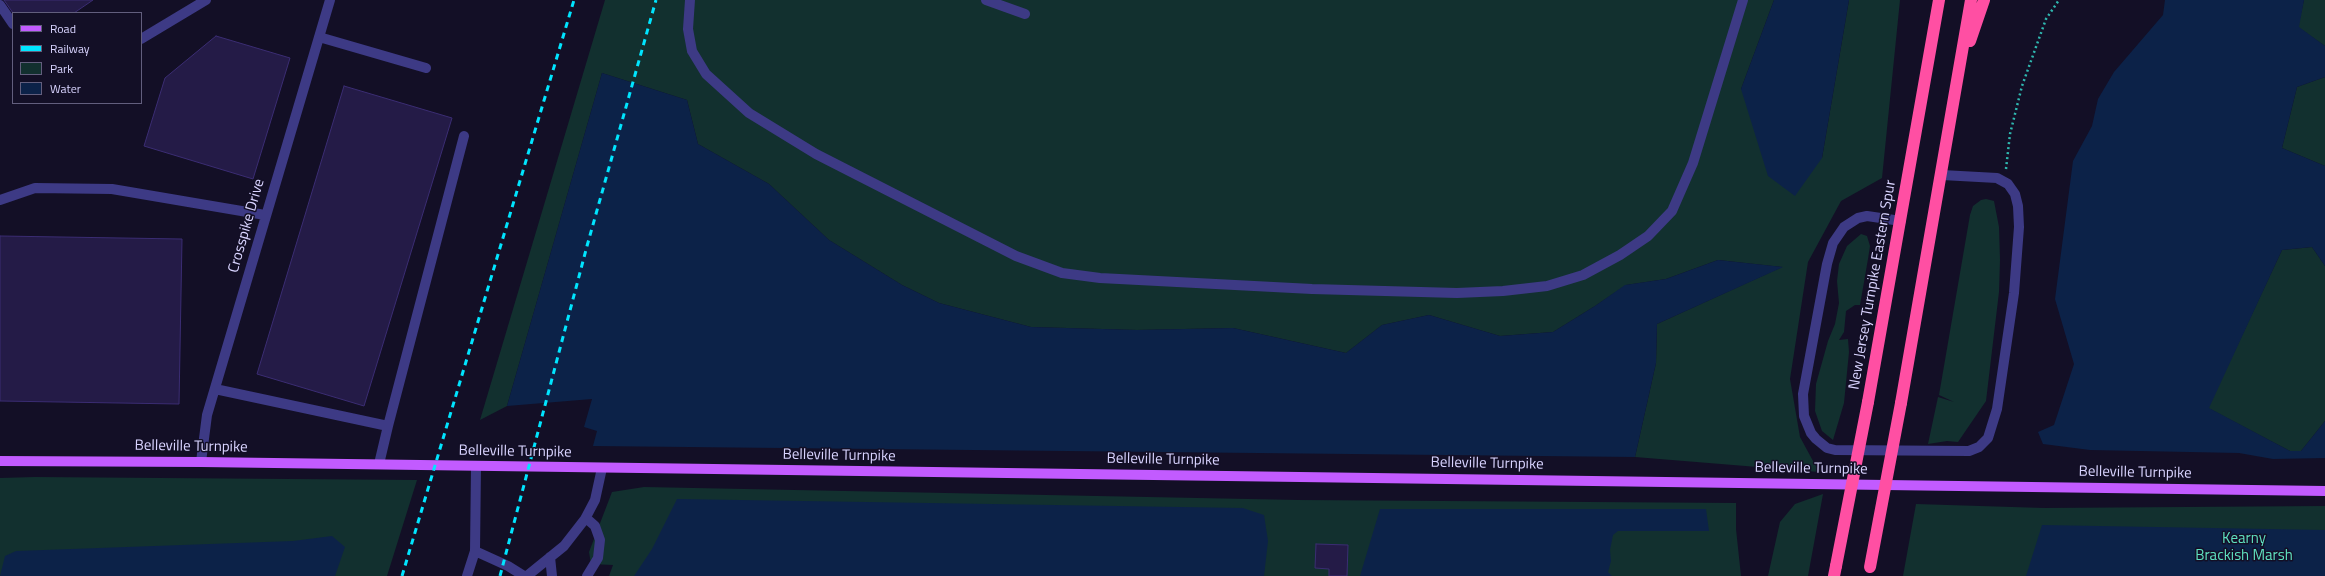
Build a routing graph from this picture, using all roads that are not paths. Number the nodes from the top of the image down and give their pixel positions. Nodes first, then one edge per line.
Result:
1 (206, 0) edge
2 (330, 0) edge
3 (690, 0) edge
4 (986, 0) edge
5 (1743, 0) edge
6 (1939, 0) edge
7 (1971, 0) edge
8 (1984, 0) edge
9 (0, 6) edge
10 (1025, 14) dead end
11 (12, 23) edge
12 (319, 37) junction
13 (142, 38) edge
14 (426, 68) dead end
15 (1959, 75) junction
16 (464, 136) dead end
17 (1942, 175) junction
18 (0, 200) edge
19 (266, 215) junction
20 (1900, 221) junction
21 (215, 389) junction
22 (388, 426) junction
23 (0, 461) edge
24 (201, 462) junction
25 (379, 464) junction
26 (476, 466) junction
27 (602, 468) junction
28 (2325, 491) edge
29 (586, 518) junction
30 (475, 551) junction
31 (550, 557) junction
32 (1835, 571) edge
33 (1869, 571) edge
34 (467, 576) edge
35 (524, 576) edge
36 (527, 576) edge
37 (552, 576) edge
38 (587, 576) edge

1 - 13 street
2 - 12 street, Crosspike Drive
3 - 5 street
4 - 10 street
6 - 20 highway, New Jersey Turnpike Eastern Spur
7 - 15 highway
8 - 15 highway
9 - 11 street
12 - 14 street
12 - 19 street, Crosspike Drive
15 - 17 highway
16 - 22 street
17 - 20 street
17 - 33 highway, bridge
18 - 19 street
19 - 21 street, Crosspike Drive
20 - 32 highway, New Jersey Turnpike Eastern Spur, bridge
21 - 22 street
21 - 24 street, Crosspike Drive
22 - 25 street
23 - 24 main road, Belleville Turnpike
24 - 25 main road, Belleville Turnpike
25 - 26 main road, Belleville Turnpike
26 - 27 main road, Belleville Turnpike
26 - 30 street
27 - 28 main road, Belleville Turnpike
27 - 29 street
29 - 31 street
29 - 38 street
30 - 34 street
30 - 35 street
31 - 36 street
31 - 37 street

